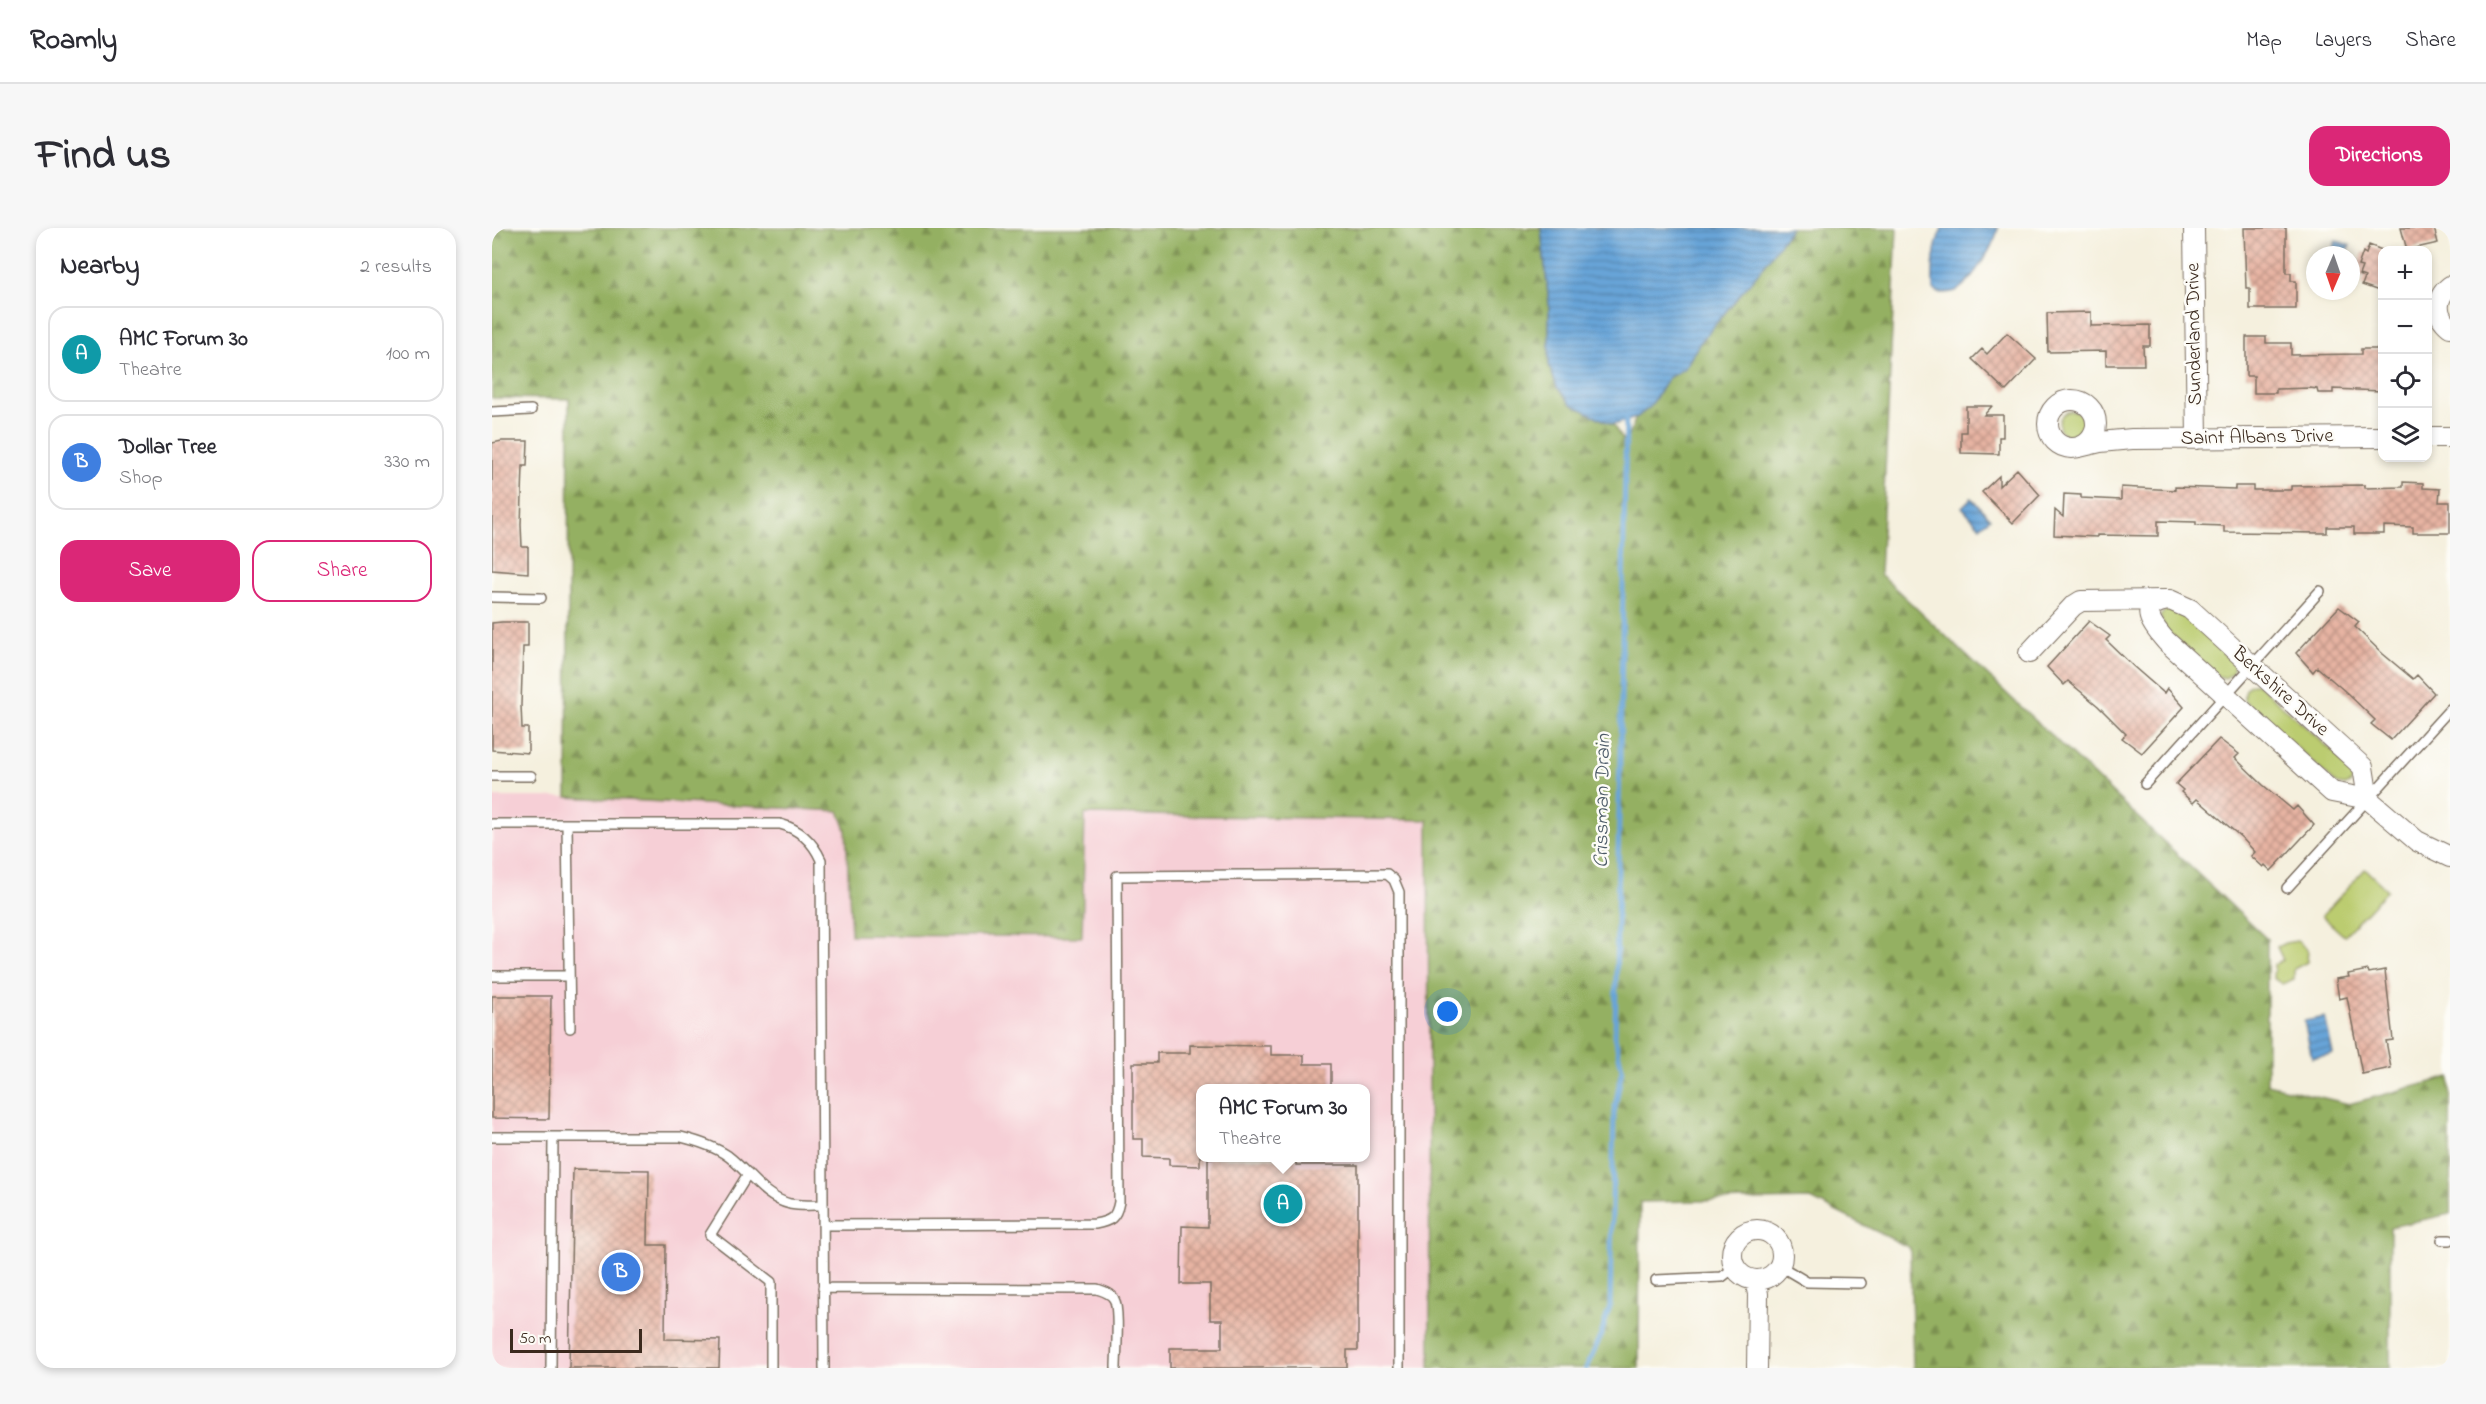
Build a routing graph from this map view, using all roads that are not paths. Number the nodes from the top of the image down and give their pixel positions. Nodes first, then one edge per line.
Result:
1 (2194, 228) edge
2 (2450, 286) edge
3 (2449, 327) edge
4 (531, 410) dead end
5 (492, 412) edge
6 (2095, 416) junction
7 (2378, 437) edge
8 (2432, 437) edge
9 (2450, 437) edge
10 (2132, 439) junction
11 (2197, 439) junction
12 (2079, 447) junction
13 (2320, 591) dead end
14 (492, 597) edge
15 (541, 598) dead end
16 (2122, 599) junction
17 (2170, 600) junction
18 (2150, 621) junction
19 (2029, 653) dead end
20 (2252, 666) junction
21 (2225, 695) junction
22 (2450, 709) edge
23 (492, 776) edge
24 (531, 776) dead end
25 (2145, 784) dead end
26 (2368, 799) junction
27 (492, 824) edge
28 (567, 824) junction
29 (2450, 857) edge
30 (2287, 888) dead end
31 (492, 976) edge
32 (569, 976) junction
33 (570, 1028) dead end
34 (492, 1137) edge
35 (553, 1137) junction
36 (748, 1174) junction
37 (823, 1205) junction
38 (823, 1225) junction
39 (1780, 1266) junction
40 (1735, 1267) junction
41 (1656, 1280) dead end
42 (1755, 1280) junction
43 (1861, 1283) dead end
44 (823, 1288) junction
45 (551, 1368) edge
46 (771, 1368) edge
47 (824, 1368) edge
48 (1116, 1368) edge
49 (1399, 1368) edge
50 (1757, 1368) edge

1 - 11 street, Sunderland Drive
2 - 3 street
4 - 5 lane
6 - 10 street, Saint Albans Drive
6 - 12 street
6 - 12 street, Saint Albans Drive
7 - 11 street, Saint Albans Drive
8 - 9 street
10 - 11 street, Saint Albans Drive
10 - 12 street, Saint Albans Drive
13 - 20 lane
14 - 15 lane
16 - 17 street, Berkshire Drive
16 - 18 street, Berkshire Drive
16 - 19 street, Berkshire Drive
17 - 18 street
17 - 20 street, Berkshire Drive
18 - 21 street, Berkshire Drive
20 - 21 lane
20 - 26 street, Berkshire Drive
21 - 25 lane
21 - 26 street, Berkshire Drive
22 - 26 lane
23 - 24 lane
26 - 29 street, Berkshire Drive
26 - 30 lane
27 - 28 lane
28 - 32 lane
28 - 37 lane
31 - 32 lane
32 - 33 lane
34 - 35 lane
35 - 36 lane
35 - 45 lane
36 - 37 lane
36 - 46 lane
37 - 38 lane
38 - 44 lane
38 - 49 lane
39 - 40 street
39 - 42 street
39 - 43 lane
40 - 41 lane
40 - 42 street
42 - 50 street
44 - 47 lane
44 - 48 lane

